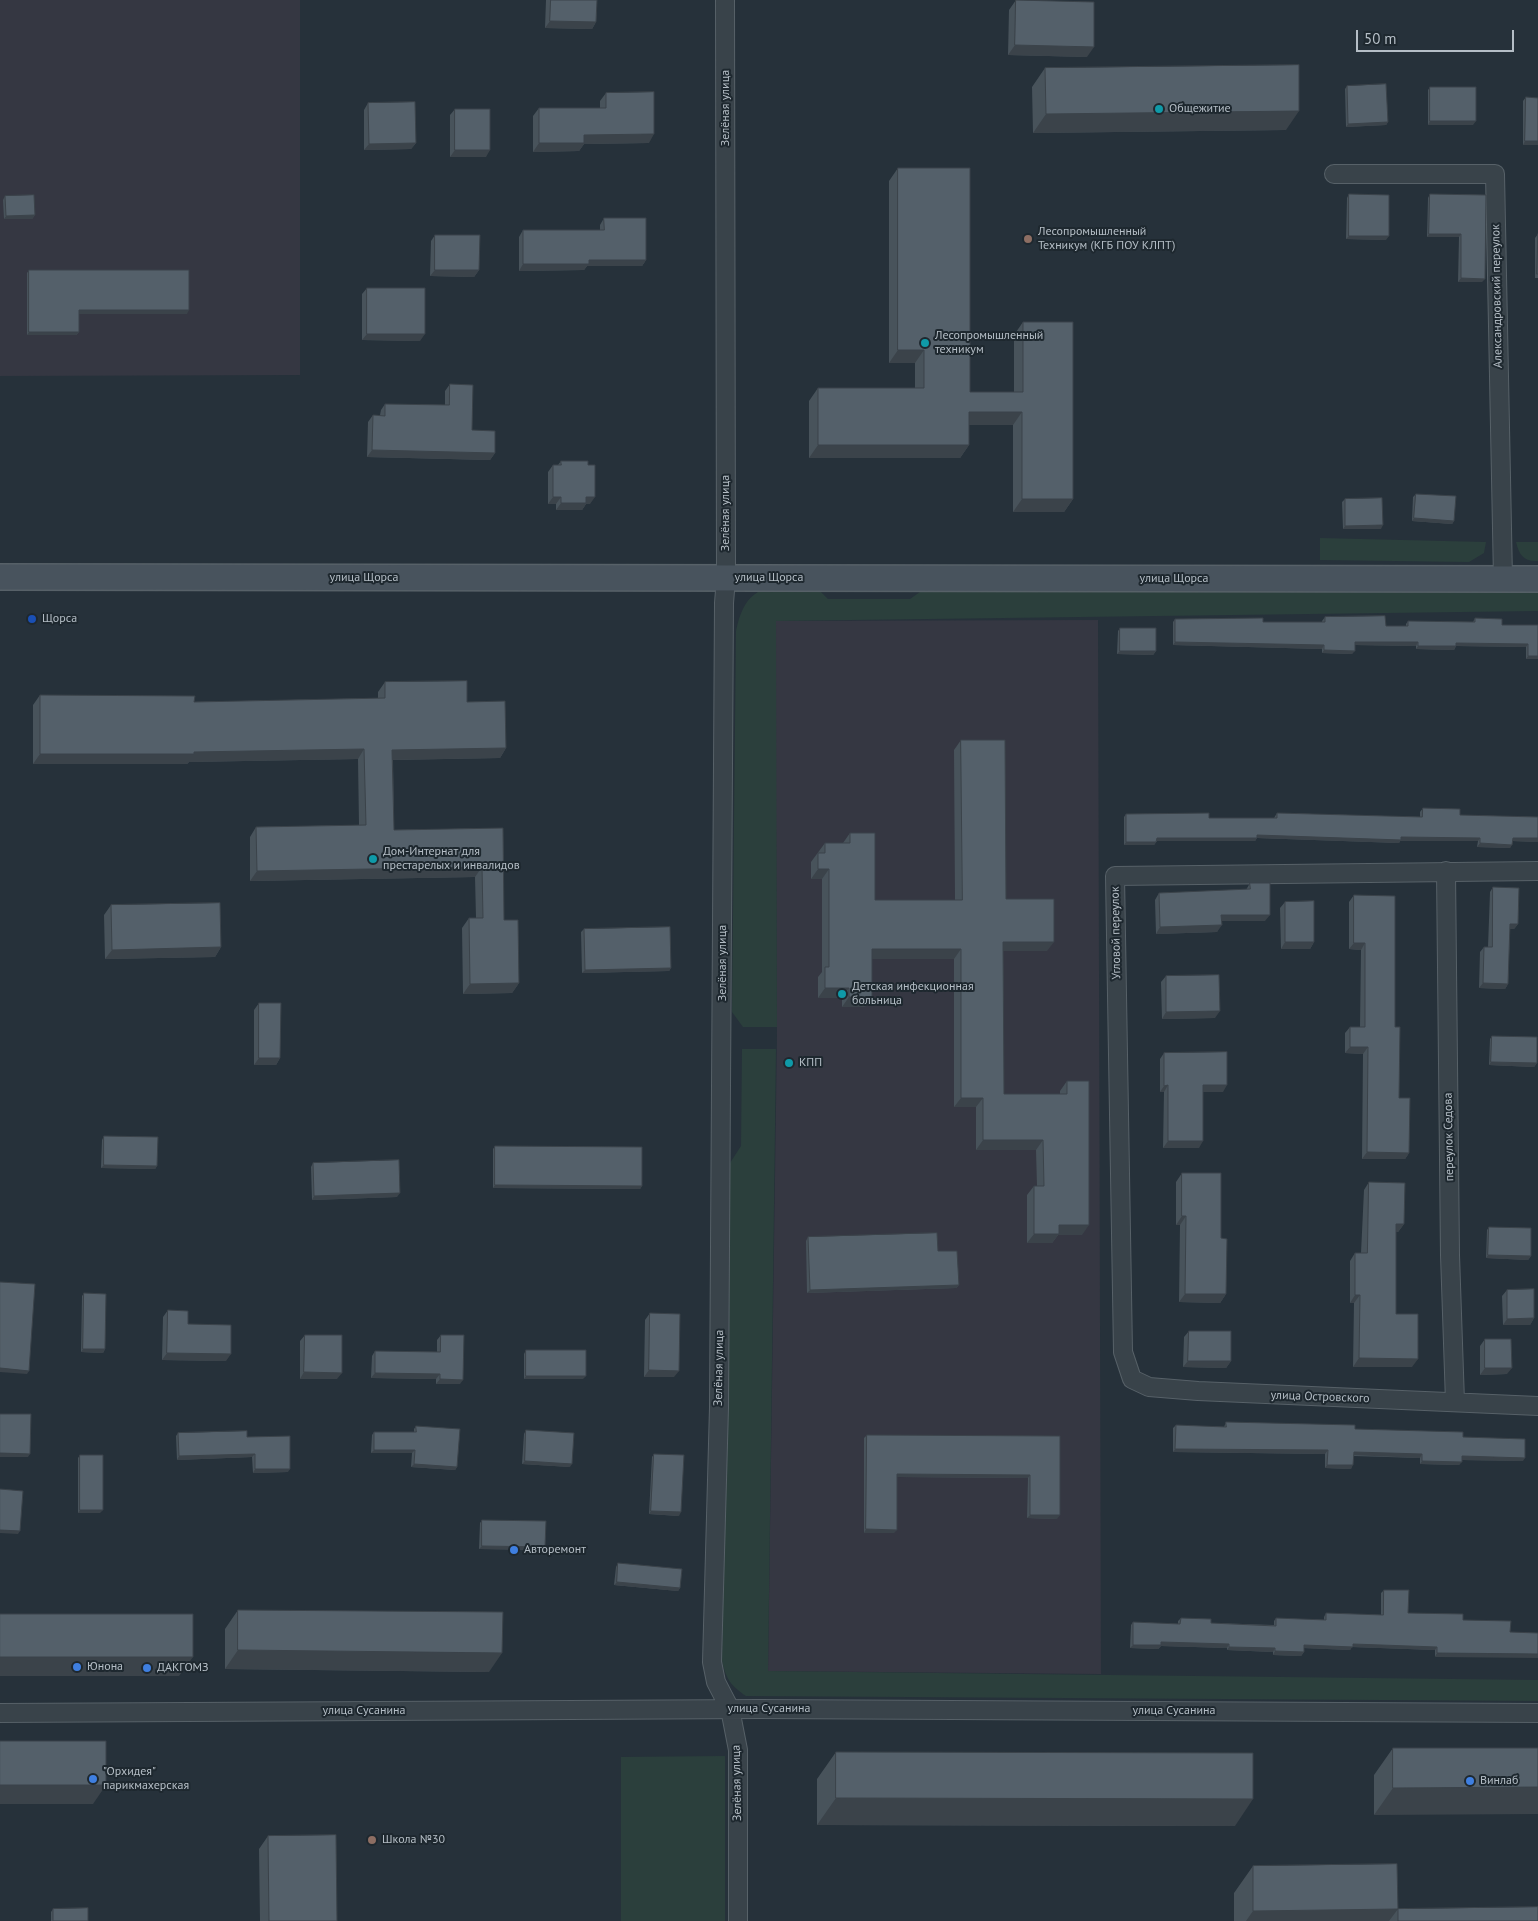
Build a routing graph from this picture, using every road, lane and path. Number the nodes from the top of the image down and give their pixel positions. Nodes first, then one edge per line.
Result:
1 (726, 0) edge
2 (1334, 174) dead end
3 (0, 577) edge
4 (726, 578) junction
5 (1503, 579) junction
6 (1538, 579) edge
7 (1446, 871) junction
8 (1538, 871) edge
9 (1123, 1352) joint
10 (1455, 1402) junction
11 (1538, 1406) edge
12 (730, 1709) junction
13 (0, 1713) edge
14 (1538, 1714) edge
15 (738, 1921) edge

1 - 4 street, Зелёная улица
2 - 5 street, Александровский переулок
3 - 4 street, улица Щорса
4 - 5 street, улица Щорса
4 - 12 street, Зелёная улица
5 - 6 street, улица Щорса
7 - 8 street, Угловой переулок
7 - 9 street, Угловой переулок
7 - 10 street, переулок Седова
9 - 10 street, улица Островского
10 - 11 street, улица Островского
12 - 13 street, улица Сусанина
12 - 14 street, улица Сусанина
12 - 15 street, Зелёная улица

